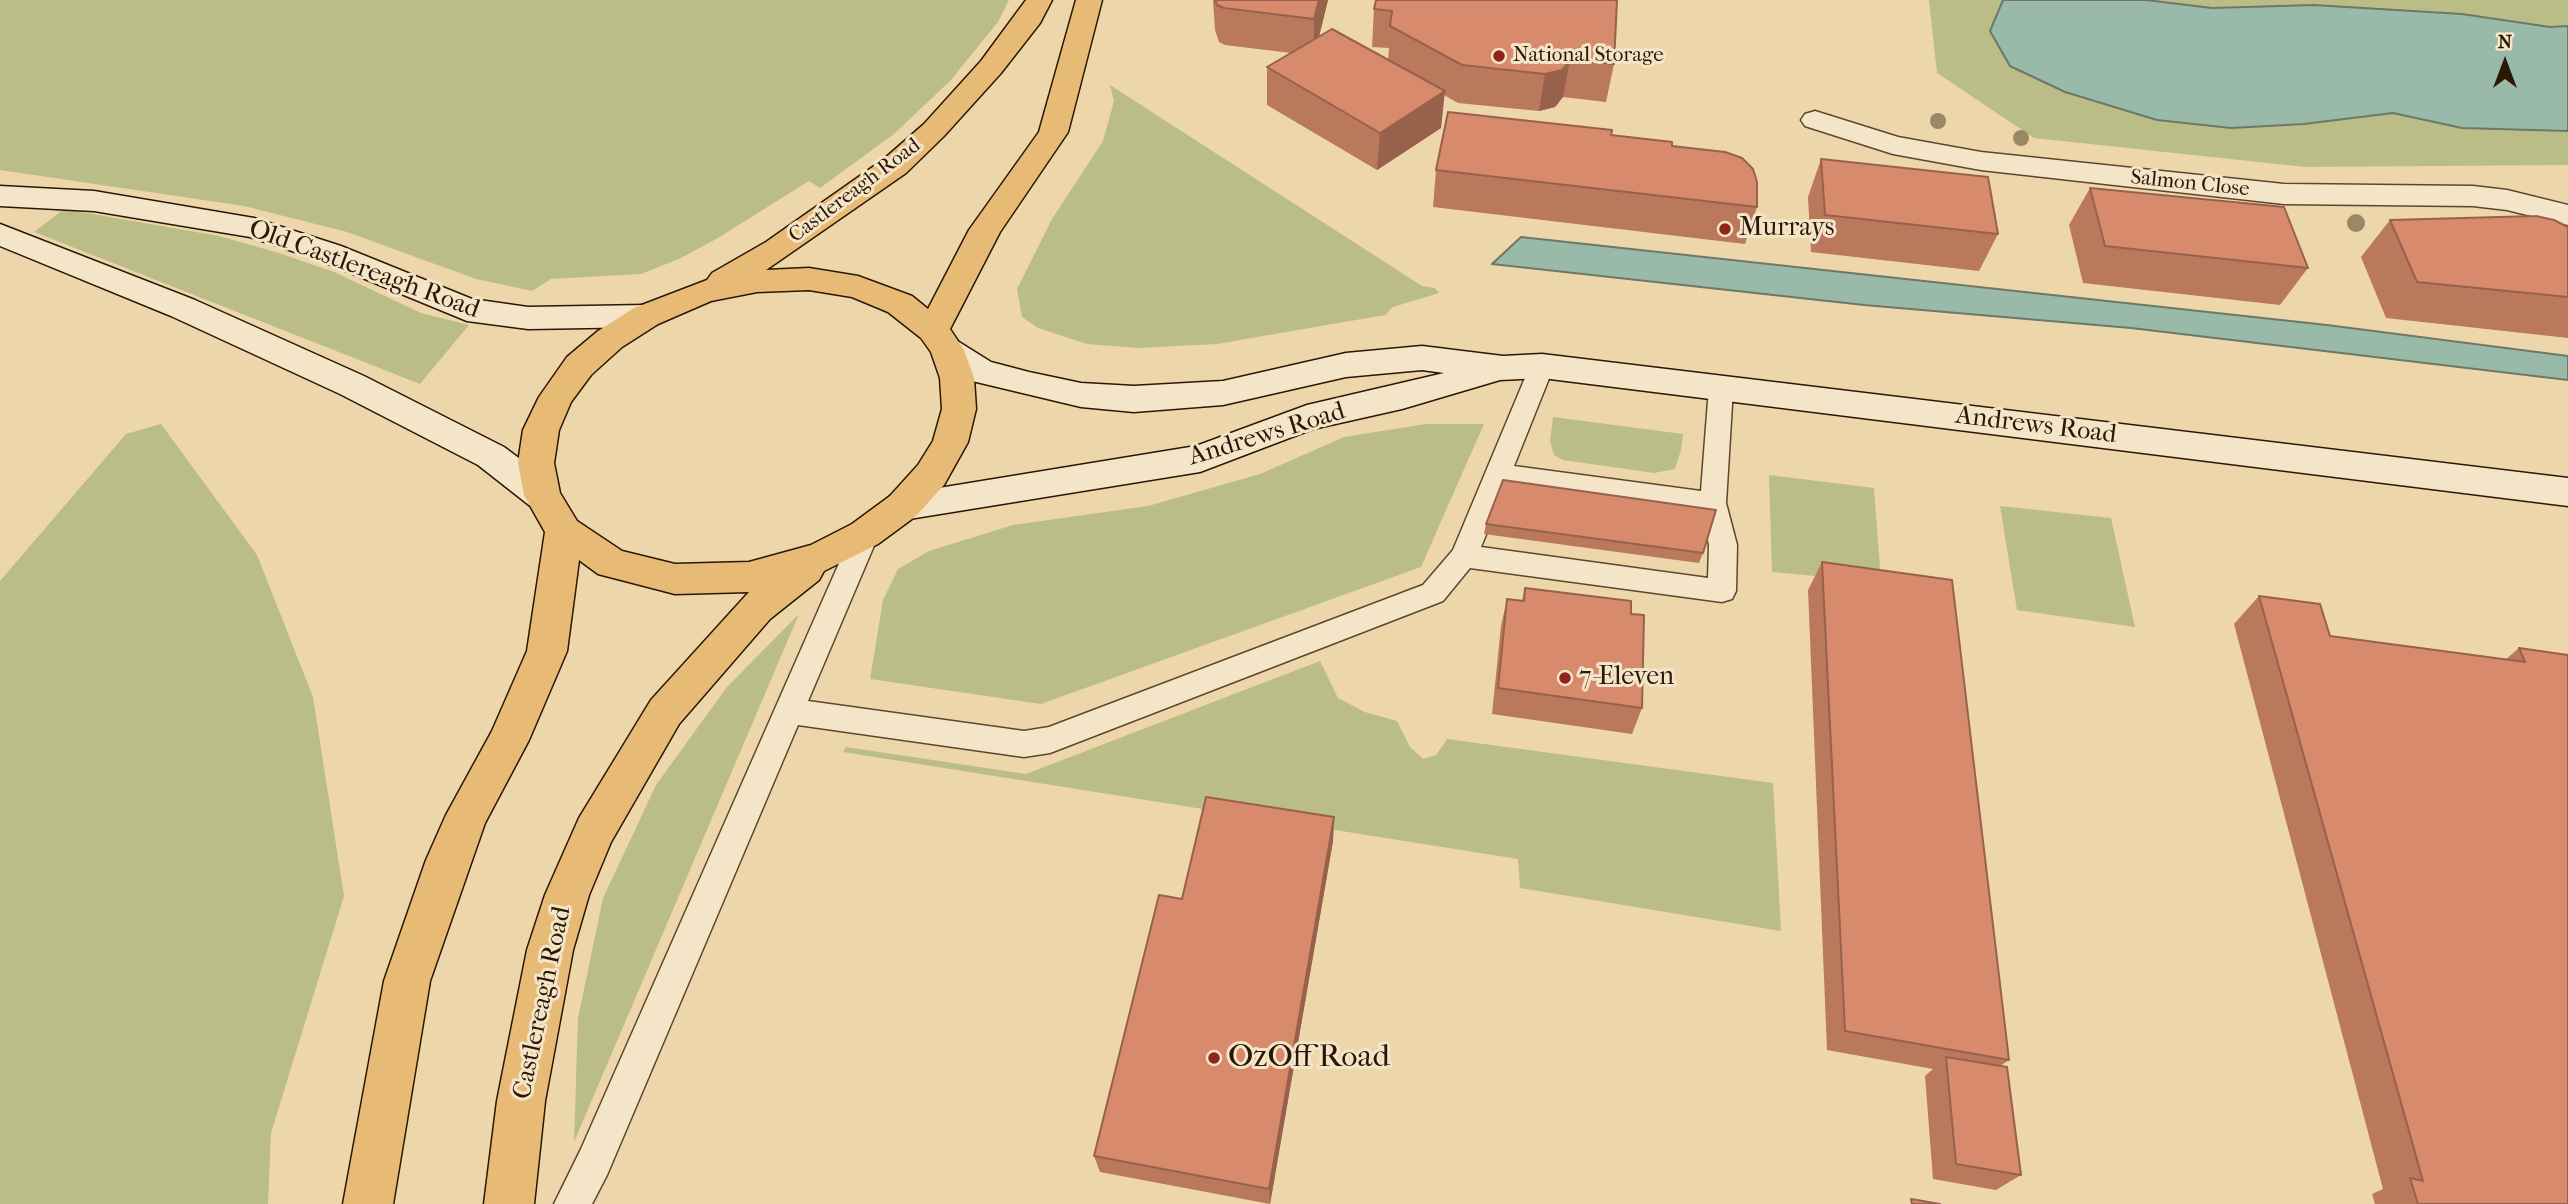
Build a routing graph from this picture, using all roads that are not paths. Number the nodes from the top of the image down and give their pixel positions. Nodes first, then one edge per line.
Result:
1 (1039, 0) edge
2 (1088, 0) edge
3 (1815, 120) dead end
4 (0, 196) edge
5 (2568, 215) edge
6 (0, 234) edge
7 (703, 292) junction
8 (646, 316) junction
9 (940, 340) junction
10 (1542, 366) junction
11 (1503, 368) junction
12 (1721, 388) junction
13 (1498, 474) junction
14 (2568, 492) edge
15 (1713, 503) junction
16 (903, 506) junction
17 (553, 513) junction
18 (865, 534) junction
19 (1464, 556) junction
20 (821, 557) junction
21 (788, 711) junction
22 (368, 1204) edge
23 (509, 1204) edge
24 (572, 1204) edge

1 - 7 main road, Castlereagh Road
2 - 9 main road
3 - 5 street, Salmon Close
4 - 8 street, Old Castlereagh Road
6 - 17 street
7 - 8 main road
7 - 9 main road
8 - 17 main road
9 - 11 street, Andrews Road
9 - 16 main road
10 - 11 street, Andrews Road
10 - 12 street, Andrews Road
10 - 13 lane
11 - 16 street, Andrews Road
12 - 14 street, Andrews Road
12 - 15 lane
13 - 15 lane
13 - 19 lane
15 - 19 lane
16 - 18 main road
17 - 20 main road
17 - 22 main road
18 - 20 main road
18 - 21 lane
19 - 21 lane
20 - 23 main road, Castlereagh Road
21 - 24 lane

